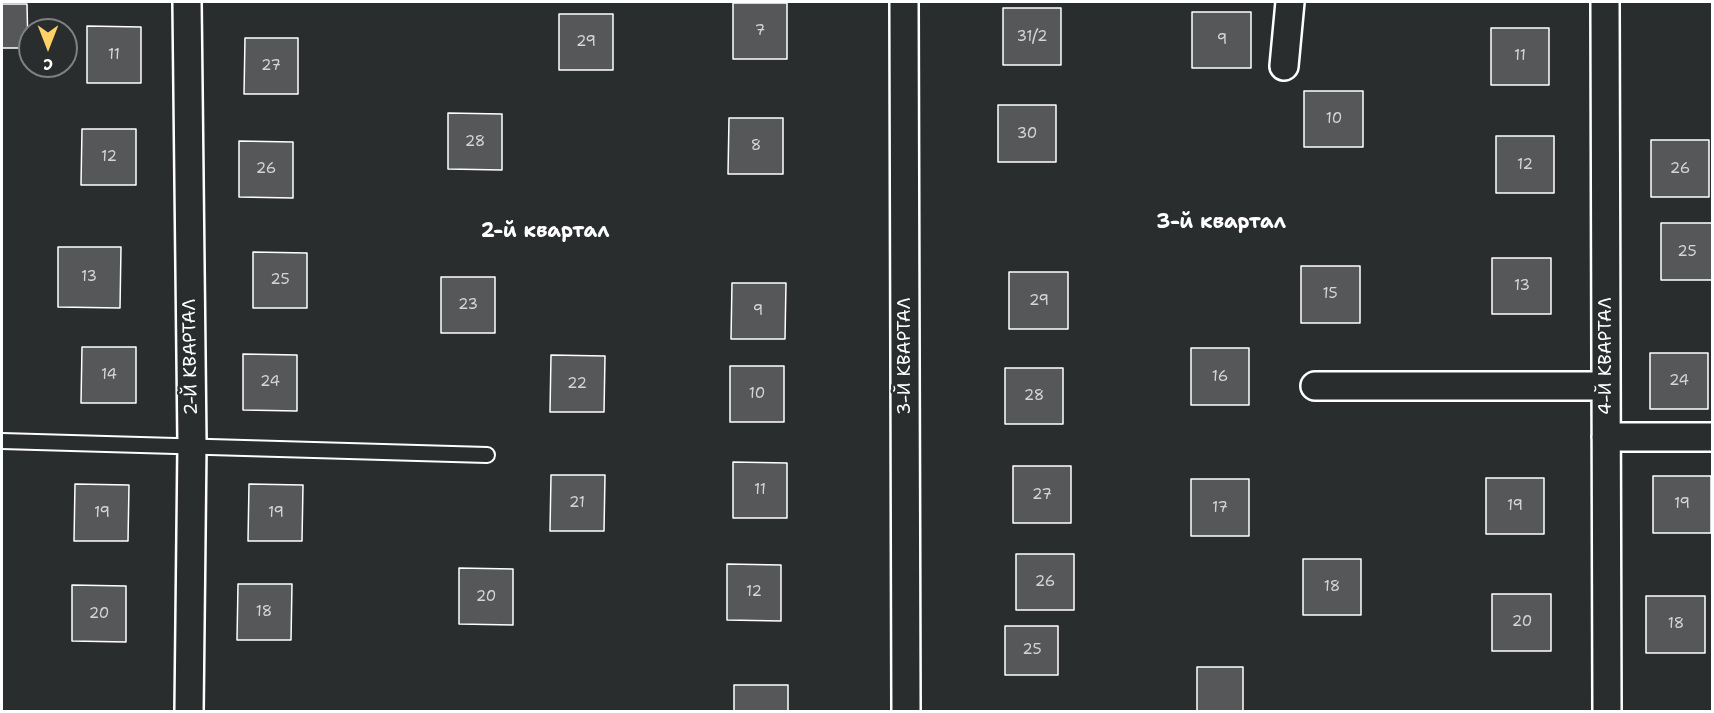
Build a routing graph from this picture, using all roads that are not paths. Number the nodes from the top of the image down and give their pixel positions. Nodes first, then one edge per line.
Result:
1 (187, 2) edge
2 (904, 2) edge
3 (1290, 2) edge
4 (1605, 2) edge
5 (1284, 66) dead end
6 (1315, 386) dead end
7 (1606, 386) junction
8 (1606, 437) junction
9 (1713, 437) edge
10 (2, 441) edge
11 (192, 444) junction
12 (488, 455) dead end
13 (189, 711) edge
14 (906, 711) edge
15 (1607, 711) edge

1 - 11 street, 2-Й КВАРТАЛ
2 - 14 street, 3-Й КВАРТАЛ
3 - 5 street
4 - 7 street, 4-Й КВАРТАЛ
6 - 7 street
7 - 8 street, 4-Й КВАРТАЛ
8 - 9 street
8 - 15 street, 4-Й КВАРТАЛ
10 - 11 lane
11 - 12 lane
11 - 13 street, 2-Й КВАРТАЛ

